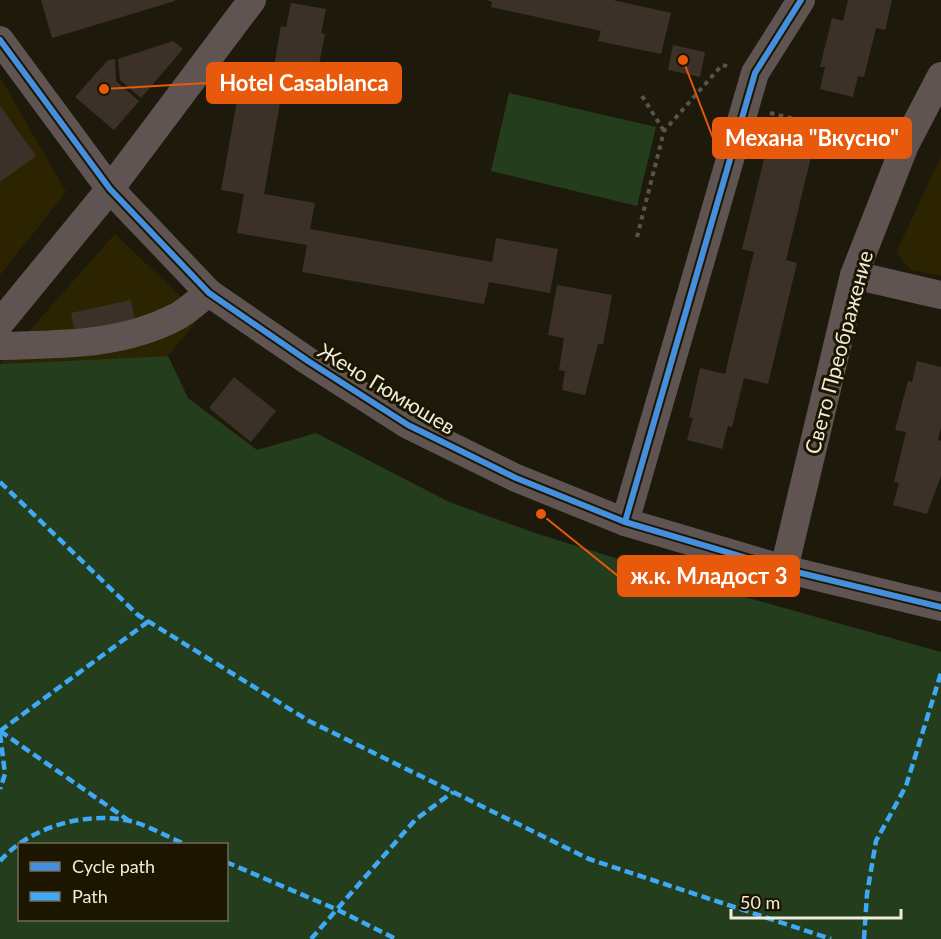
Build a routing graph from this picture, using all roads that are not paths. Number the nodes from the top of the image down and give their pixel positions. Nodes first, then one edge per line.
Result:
1 (252, 0) edge
2 (801, 0) edge
3 (0, 40) edge
4 (941, 76) edge
5 (110, 189) junction
6 (854, 275) junction
7 (209, 293) junction
8 (941, 295) edge
9 (0, 323) edge
10 (0, 346) edge
11 (625, 522) junction
12 (784, 569) junction
13 (941, 607) edge

1 - 5 street
2 - 11 street
3 - 5 street, Жечо Гюмюшев
4 - 6 street, Свето Преображение
5 - 7 street, Жечо Гюмюшев
5 - 9 street
6 - 8 street
6 - 12 street, Свето Преображение
7 - 10 street
7 - 11 street, Жечо Гюмюшев
11 - 12 street, Жечо Гюмюшев
12 - 13 street, Жечо Гюмюшев

